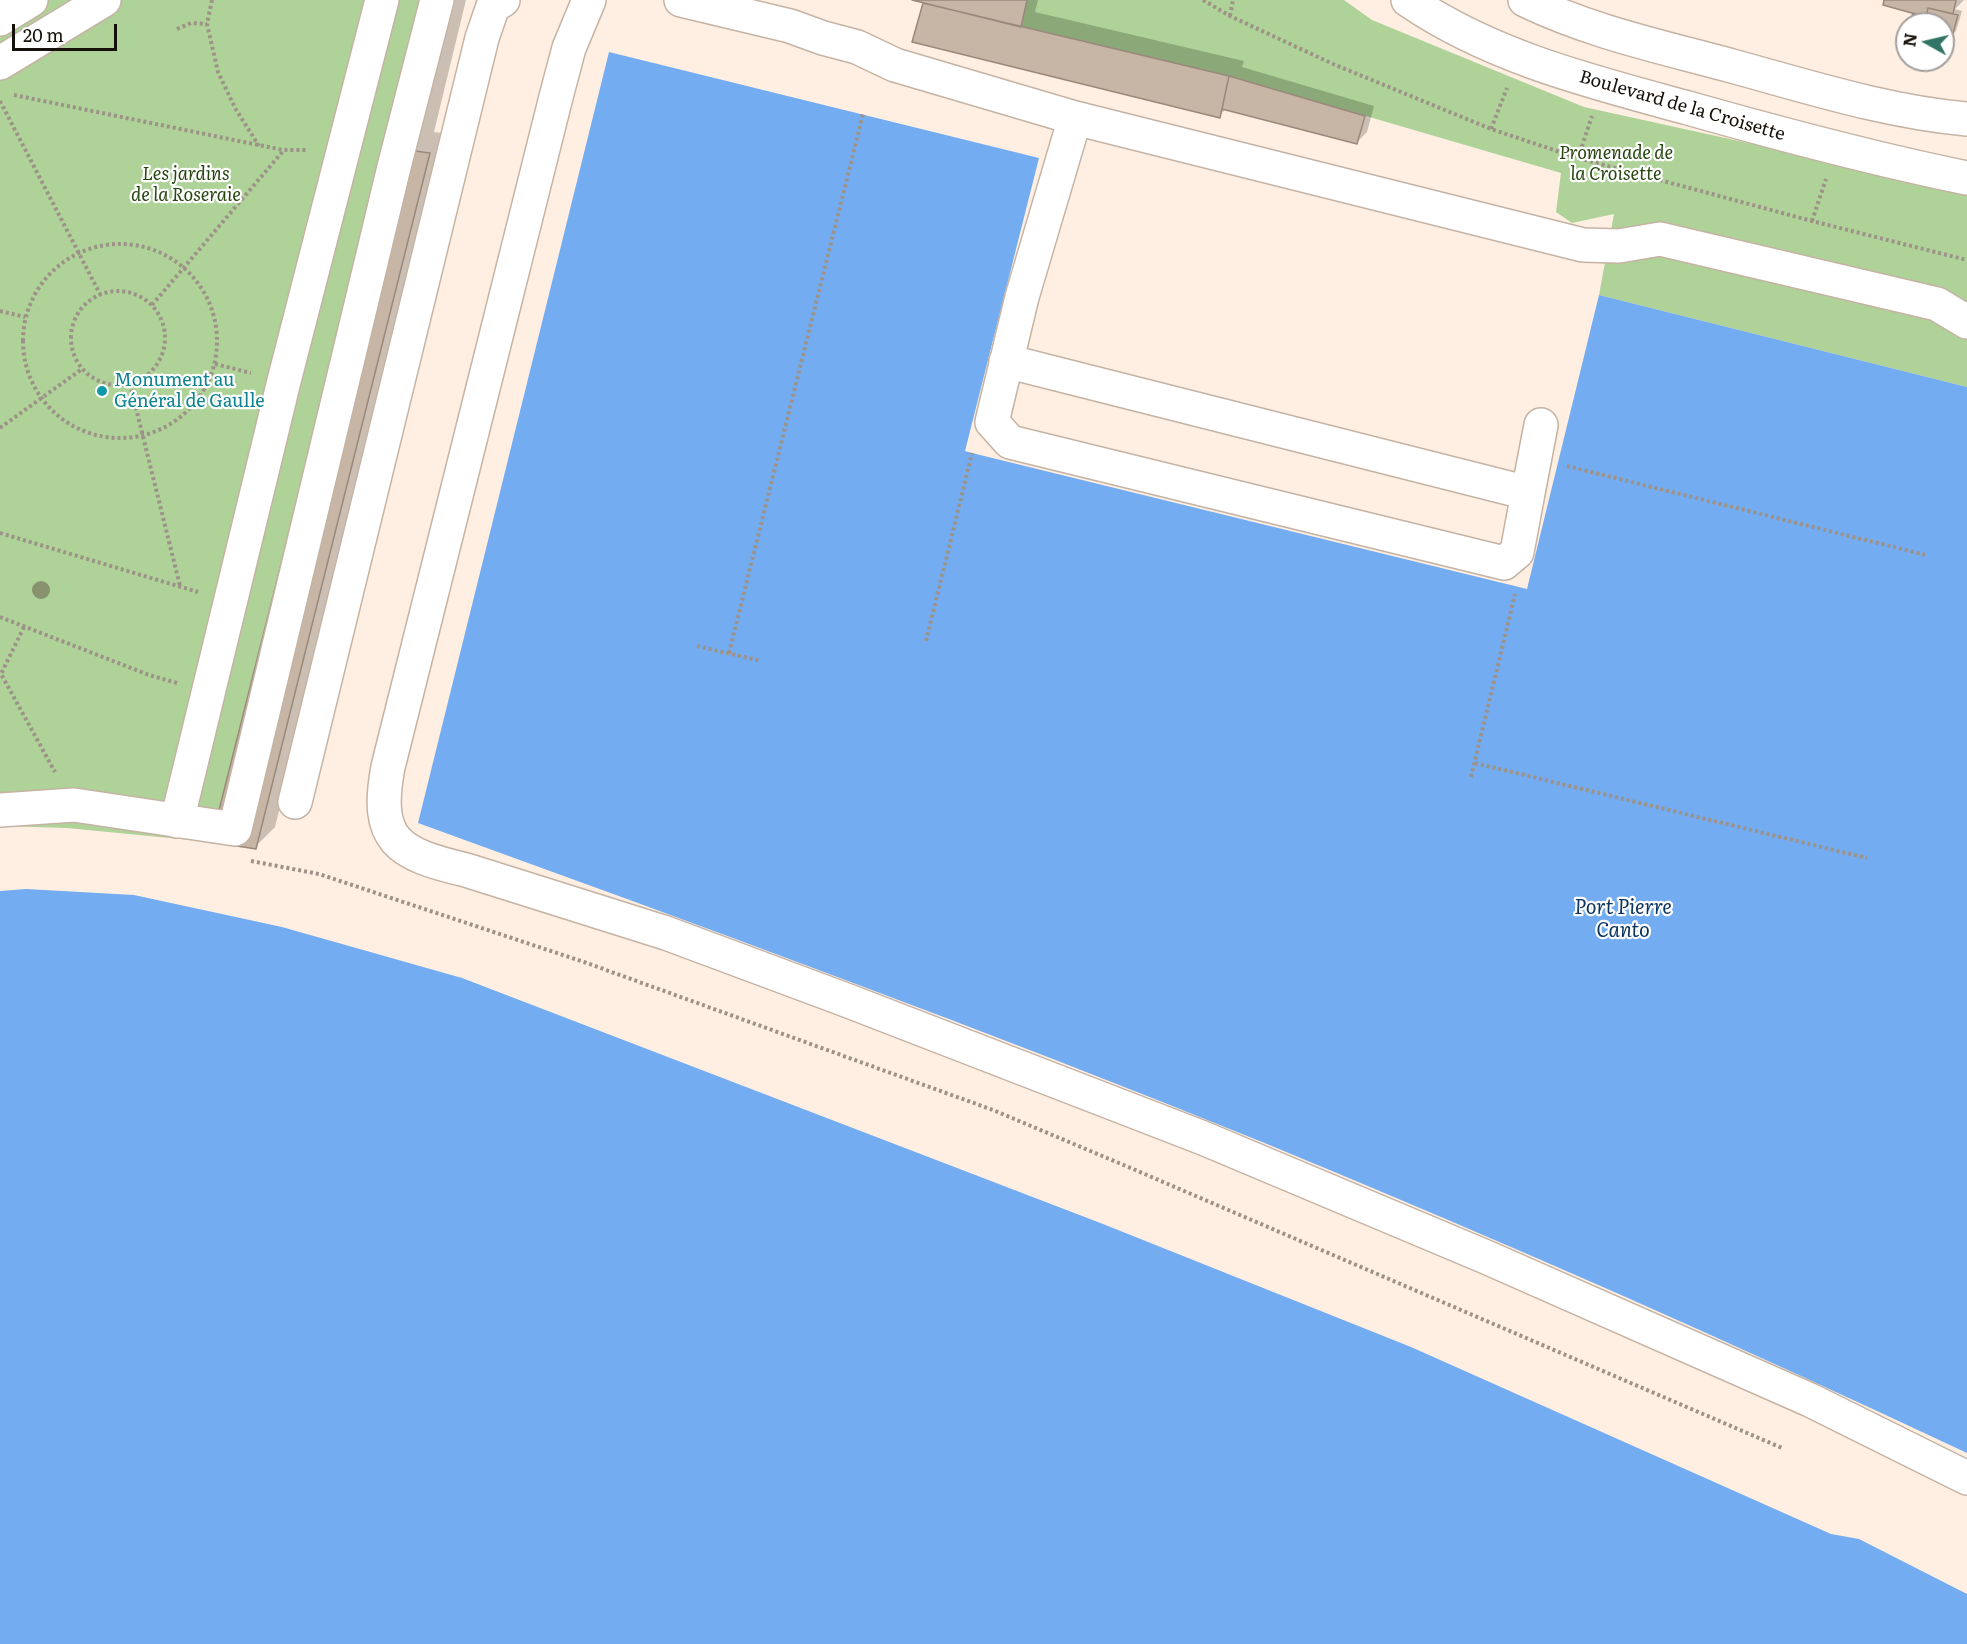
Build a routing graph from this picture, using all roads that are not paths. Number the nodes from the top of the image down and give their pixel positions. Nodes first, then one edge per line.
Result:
1 (31, 0) edge
2 (104, 0) edge
3 (382, 0) edge
4 (437, 0) edge
5 (502, 0) edge
6 (589, 0) edge
7 (681, 0) edge
8 (1408, 0) edge
9 (1525, 0) edge
10 (0, 19) edge
11 (0, 63) edge
12 (1075, 118) junction
13 (1967, 118) edge
14 (1967, 178) edge
15 (1967, 322) edge
16 (1006, 361) junction
17 (1541, 425) dead end
18 (1528, 493) junction
19 (295, 801) dead end
20 (0, 810) edge
21 (177, 821) junction
22 (1967, 1478) edge

1 - 10 street
2 - 11 street
3 - 21 street
4 - 21 street
5 - 19 street
6 - 22 street
7 - 12 street
8 - 14 street, Boulevard de la Croisette
9 - 13 street
12 - 15 street
12 - 16 street
16 - 18 street
16 - 18 street
17 - 18 street
20 - 21 street

